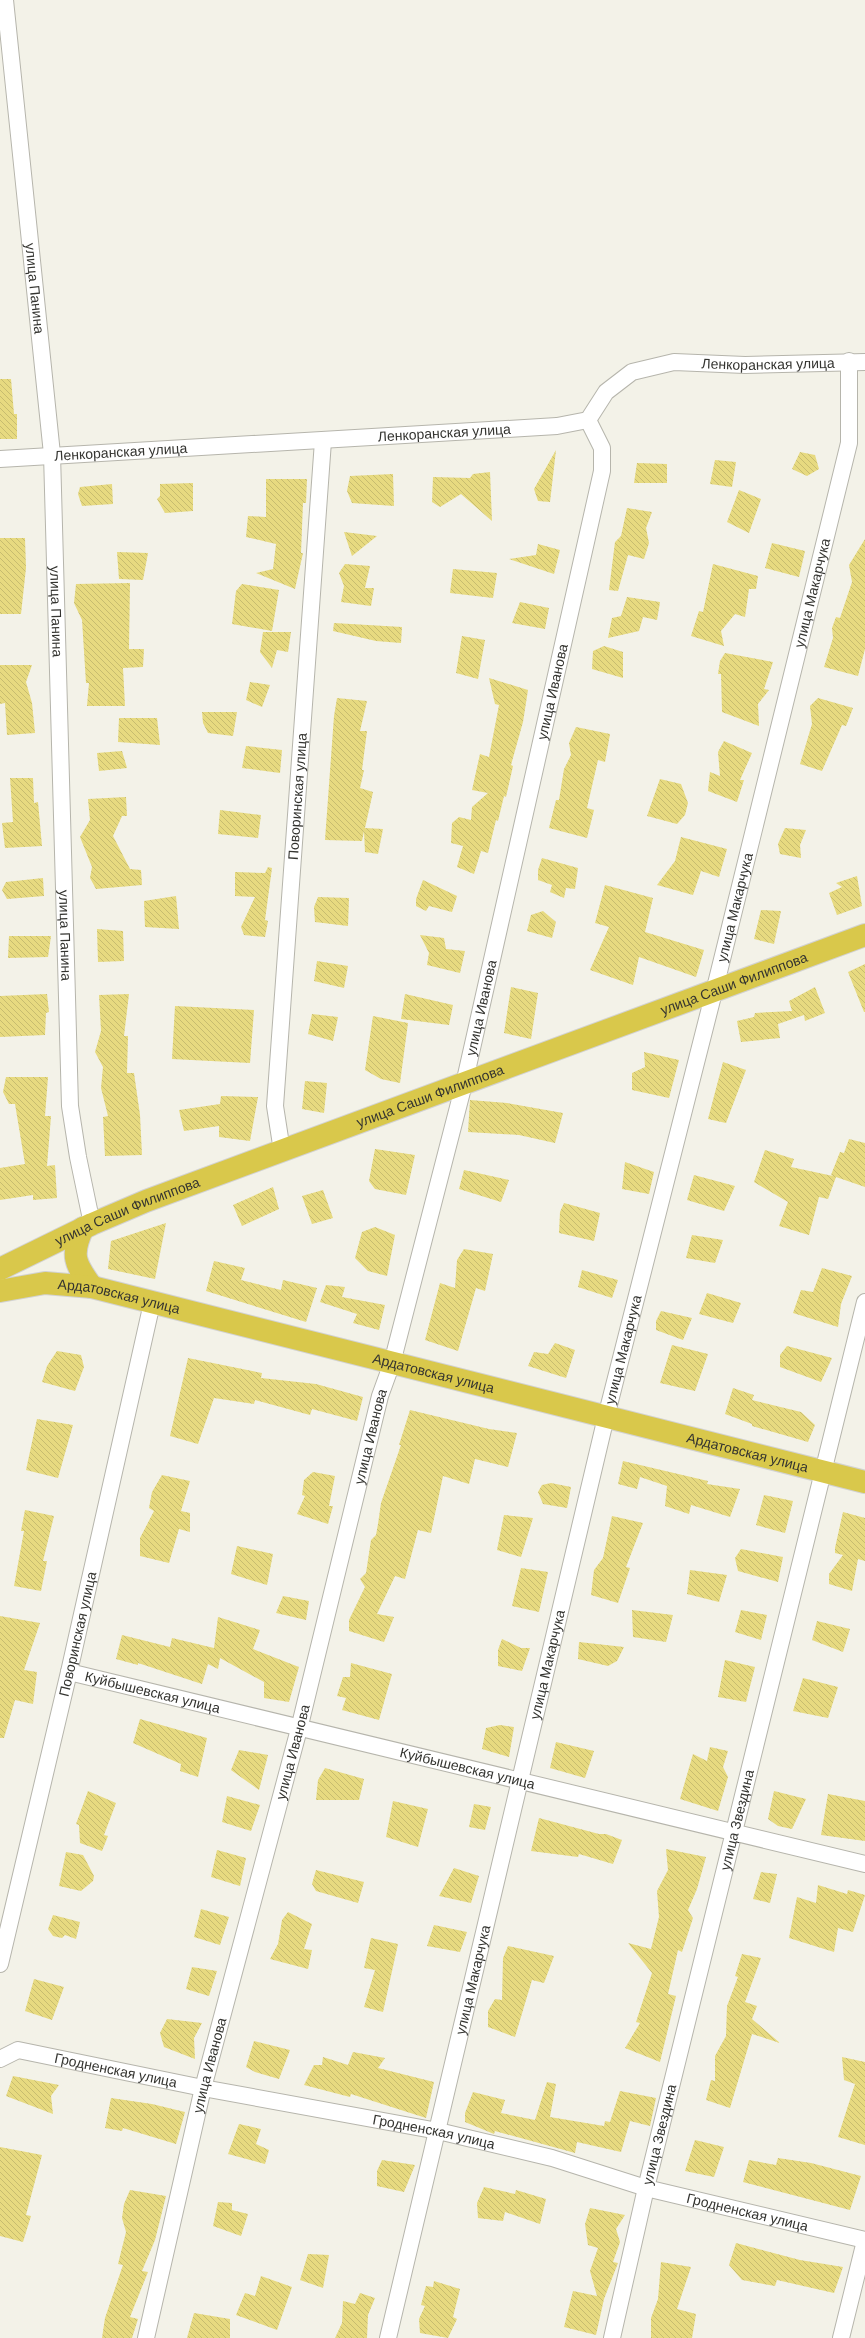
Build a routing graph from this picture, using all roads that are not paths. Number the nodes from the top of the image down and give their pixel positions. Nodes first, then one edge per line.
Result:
1 (4, 0) edge
2 (849, 362) junction
3 (865, 362) edge
4 (588, 420) junction
5 (323, 441) junction
6 (52, 454) junction
7 (0, 459) edge
8 (865, 935) edge
9 (714, 992) junction
10 (464, 1084) junction
11 (282, 1151) junction
12 (88, 1226) junction
13 (0, 1269) edge
14 (92, 1287) junction
15 (0, 1291) edge
16 (865, 1302) edge
17 (152, 1303) junction
18 (392, 1363) junction
19 (606, 1417) junction
20 (822, 1471) junction
21 (865, 1482) edge
22 (69, 1672) junction
23 (299, 1729) junction
24 (521, 1780) junction
25 (735, 1834) junction
26 (865, 1864) edge
27 (0, 1964) edge
28 (0, 2059) edge
29 (202, 2088) junction
30 (438, 2131) junction
31 (646, 2188) junction
32 (865, 2240) edge
33 (146, 2338) edge
34 (388, 2338) edge
35 (612, 2338) edge
36 (841, 2338) edge

1 - 6 street, улица Панина
2 - 3 street, Ленкоранская улица
2 - 4 street, Ленкоранская улица
2 - 9 street, улица Макарчука
4 - 5 street, Ленкоранская улица
4 - 10 street, улица Иванова
5 - 6 street, Ленкоранская улица
5 - 11 street, Поворинская улица
6 - 7 street, Ленкоранская улица
6 - 12 street, улица Панина
8 - 9 highway, улица Саши Филиппова
9 - 10 highway, улица Саши Филиппова
9 - 19 street, улица Макарчука
10 - 11 highway, улица Саши Филиппова
10 - 18 street, улица Иванова
11 - 12 highway, улица Саши Филиппова
12 - 13 highway, улица Саши Филиппова
12 - 14 highway
14 - 15 highway, Ардатовская улица
14 - 17 highway, Ардатовская улица
16 - 20 street, улица Звездина
17 - 18 highway, Ардатовская улица
17 - 22 street, Поворинская улица
18 - 19 highway, Ардатовская улица
18 - 23 street, улица Иванова
19 - 20 highway, Ардатовская улица
19 - 24 street, улица Макарчука
20 - 21 highway, Ардатовская улица
20 - 25 street, улица Звездина
22 - 23 street, Куйбышевская улица
22 - 27 street, Поворинская улица
23 - 24 street, Куйбышевская улица
23 - 29 street, улица Иванова
24 - 25 street, Куйбышевская улица
24 - 30 street, улица Макарчука
25 - 26 street, Куйбышевская улица
25 - 31 street, улица Звездина
28 - 29 street, Гродненская улица
29 - 30 street, Гродненская улица
29 - 33 street, улица Иванова
30 - 31 street, Гродненская улица
30 - 34 street, улица Макарчука
31 - 32 street, Гродненская улица
31 - 35 street, улица Звездина
32 - 36 street

